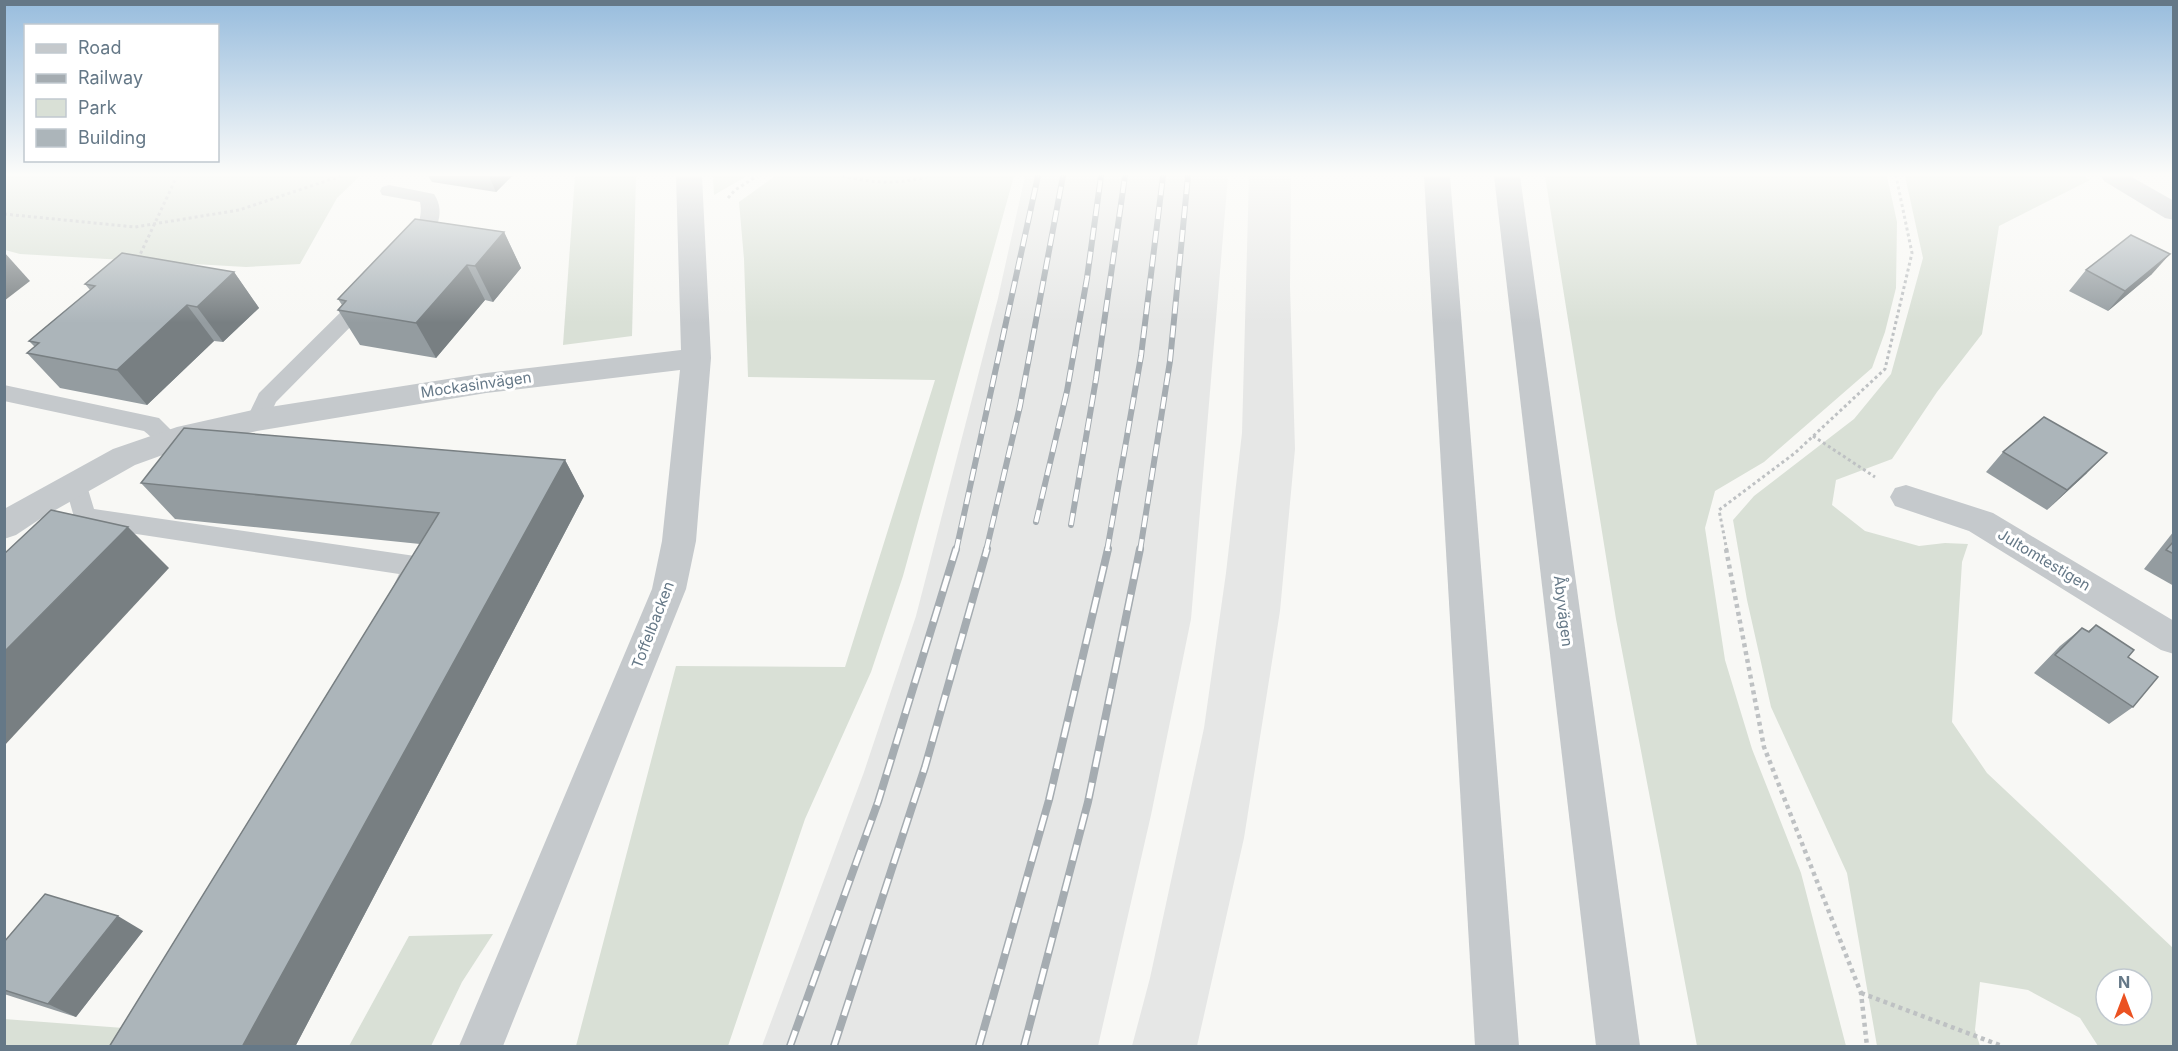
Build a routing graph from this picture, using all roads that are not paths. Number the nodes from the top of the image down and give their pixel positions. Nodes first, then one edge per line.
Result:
1 (428, 225) edge
2 (691, 225) edge
3 (1440, 225) edge
4 (1513, 225) edge
5 (402, 263) edge
6 (385, 280) edge
7 (696, 358) junction
8 (4, 393) edge
9 (257, 420) junction
10 (170, 440) junction
11 (76, 482) junction
12 (1906, 497) road end
13 (4, 526) edge
14 (395, 609) edge
15 (2174, 639) edge
16 (481, 1047) edge
17 (1497, 1047) edge
18 (1618, 1047) edge

1 - 5 lane
2 - 7 street, Toffelbacken
3 - 17 street
4 - 18 street, Åbyvägen
6 - 9 lane
7 - 9 street, Mockasinvägen
7 - 16 street, Toffelbacken
8 - 10 lane
9 - 10 street, Mockasinvägen
10 - 11 street, Mockasinvägen
11 - 13 street, Mockasinvägen
11 - 14 lane
12 - 15 street, Jultomtestigen

